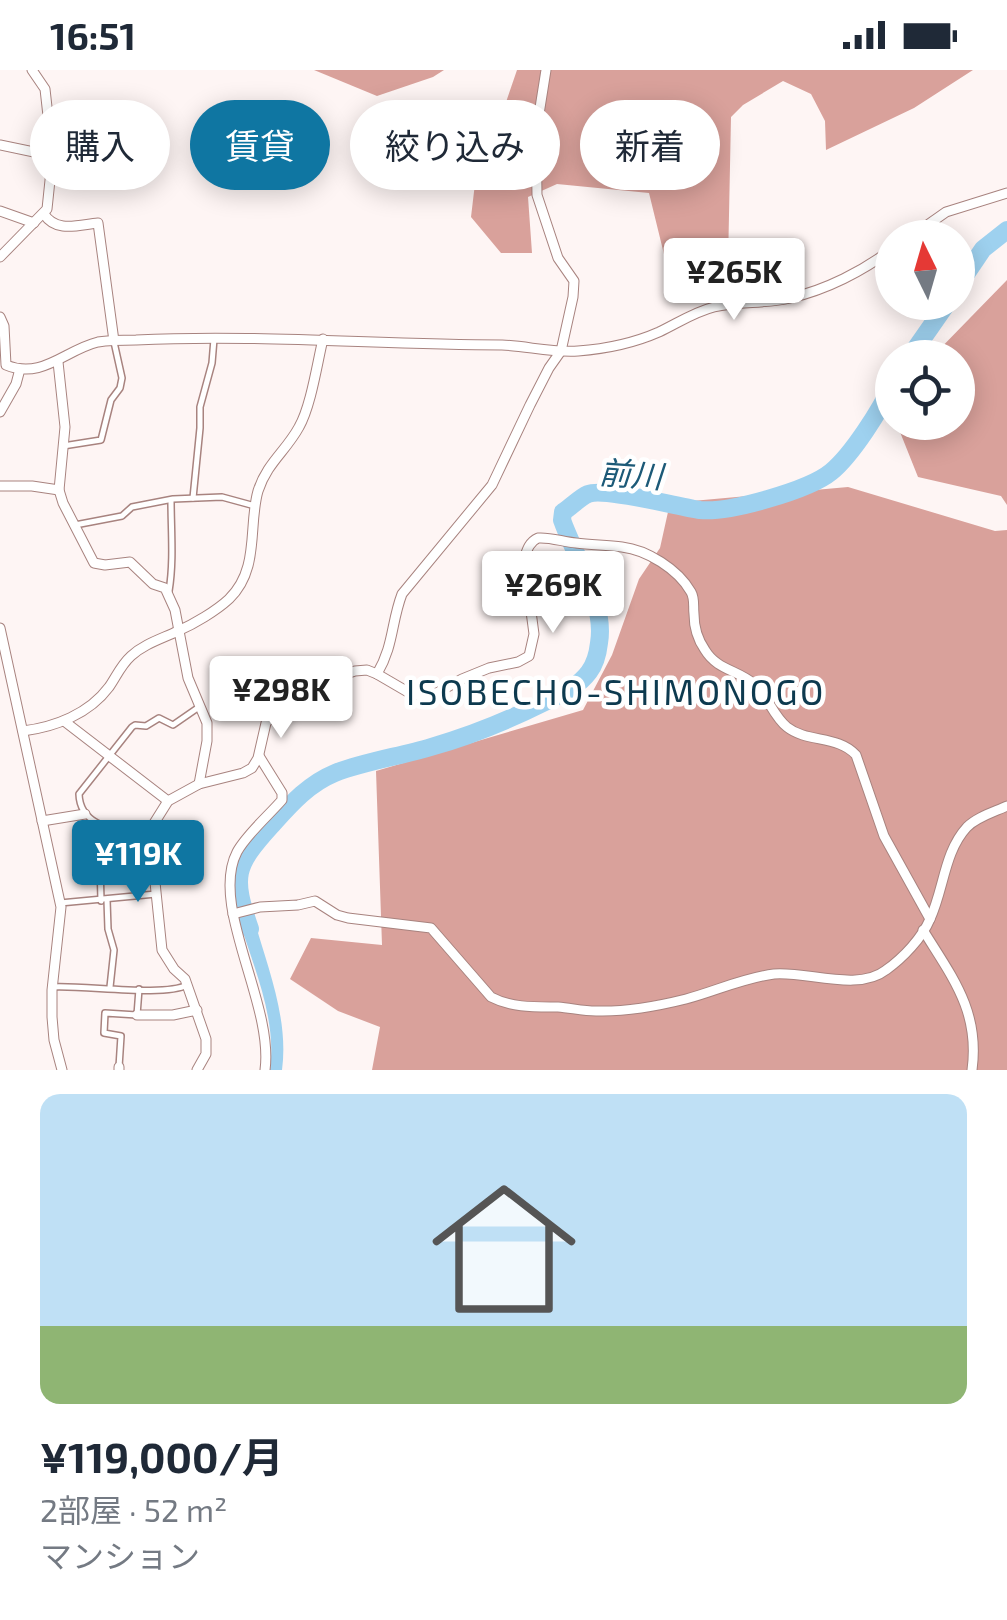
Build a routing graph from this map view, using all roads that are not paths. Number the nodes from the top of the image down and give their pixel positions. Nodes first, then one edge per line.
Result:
1 (32, 70) edge
2 (546, 70) edge
3 (46, 100) edge
4 (0, 145) edge
5 (30, 151) edge
6 (49, 190) edge
7 (1007, 194) edge
8 (0, 211) edge
9 (44, 214) junction
10 (935, 220) edge
11 (34, 222) junction
12 (0, 257) edge
13 (875, 262) edge
14 (0, 317) edge
15 (214, 339) junction
16 (323, 339) junction
17 (114, 341) junction
18 (562, 351) junction
19 (58, 362) junction
20 (3, 365) edge
21 (20, 369) junction
22 (0, 412) edge
23 (63, 446) junction
24 (0, 486) edge
25 (59, 490) junction
26 (193, 498) junction
27 (172, 500) junction
28 (255, 506) junction
29 (74, 525) junction
30 (169, 594) junction
31 (0, 628) edge
32 (180, 630) junction
33 (378, 674) junction
34 (199, 707) junction
35 (64, 721) junction
36 (23, 731) junction
37 (259, 756) junction
38 (108, 757) junction
39 (199, 784) junction
40 (168, 802) junction
41 (1007, 806) edge
42 (84, 814) junction
43 (42, 821) junction
44 (98, 824) junction
45 (151, 837) junction
46 (156, 894) junction
47 (104, 900) junction
48 (60, 903) junction
49 (233, 914) junction
50 (930, 919) junction
51 (923, 930) junction
52 (188, 985) junction
53 (52, 987) junction
54 (110, 987) junction
55 (139, 989) junction
56 (197, 1010) junction
57 (138, 1015) junction
58 (119, 1068) edge
59 (62, 1070) edge
60 (197, 1070) edge
61 (265, 1070) edge
62 (972, 1070) edge

1 - 3 street
2 - 18 street
4 - 5 street
6 - 9 street
7 - 10 street
8 - 11 street
9 - 11 street
9 - 17 street
11 - 12 street
13 - 18 street
14 - 20 street
15 - 16 street
15 - 17 street
15 - 26 lane
16 - 18 street
16 - 28 street
17 - 19 street
17 - 23 lane
18 - 33 street
19 - 21 street
19 - 23 street
20 - 21 street
21 - 22 street
23 - 25 street
24 - 25 street
25 - 29 street
26 - 27 lane
26 - 28 lane
27 - 29 lane
27 - 30 lane
28 - 32 street
29 - 30 street
30 - 32 street
31 - 36 street
32 - 34 street
32 - 35 street
33 - 37 street
33 - 50 street
34 - 38 lane
34 - 39 street
35 - 36 street
35 - 38 street
36 - 43 street
37 - 39 street
37 - 49 street
38 - 40 street
38 - 42 lane
39 - 40 street
40 - 45 street
41 - 50 street
42 - 43 street
42 - 44 lane
43 - 48 street
44 - 45 lane
44 - 47 lane
45 - 46 street
46 - 47 lane
46 - 52 street
47 - 48 lane
47 - 54 lane
48 - 53 street
49 - 51 street
49 - 61 street
50 - 51 street
51 - 62 street
52 - 55 lane
52 - 56 street
53 - 54 lane
53 - 59 street
54 - 55 lane
55 - 57 lane
56 - 57 street
56 - 60 street
57 - 58 lane

